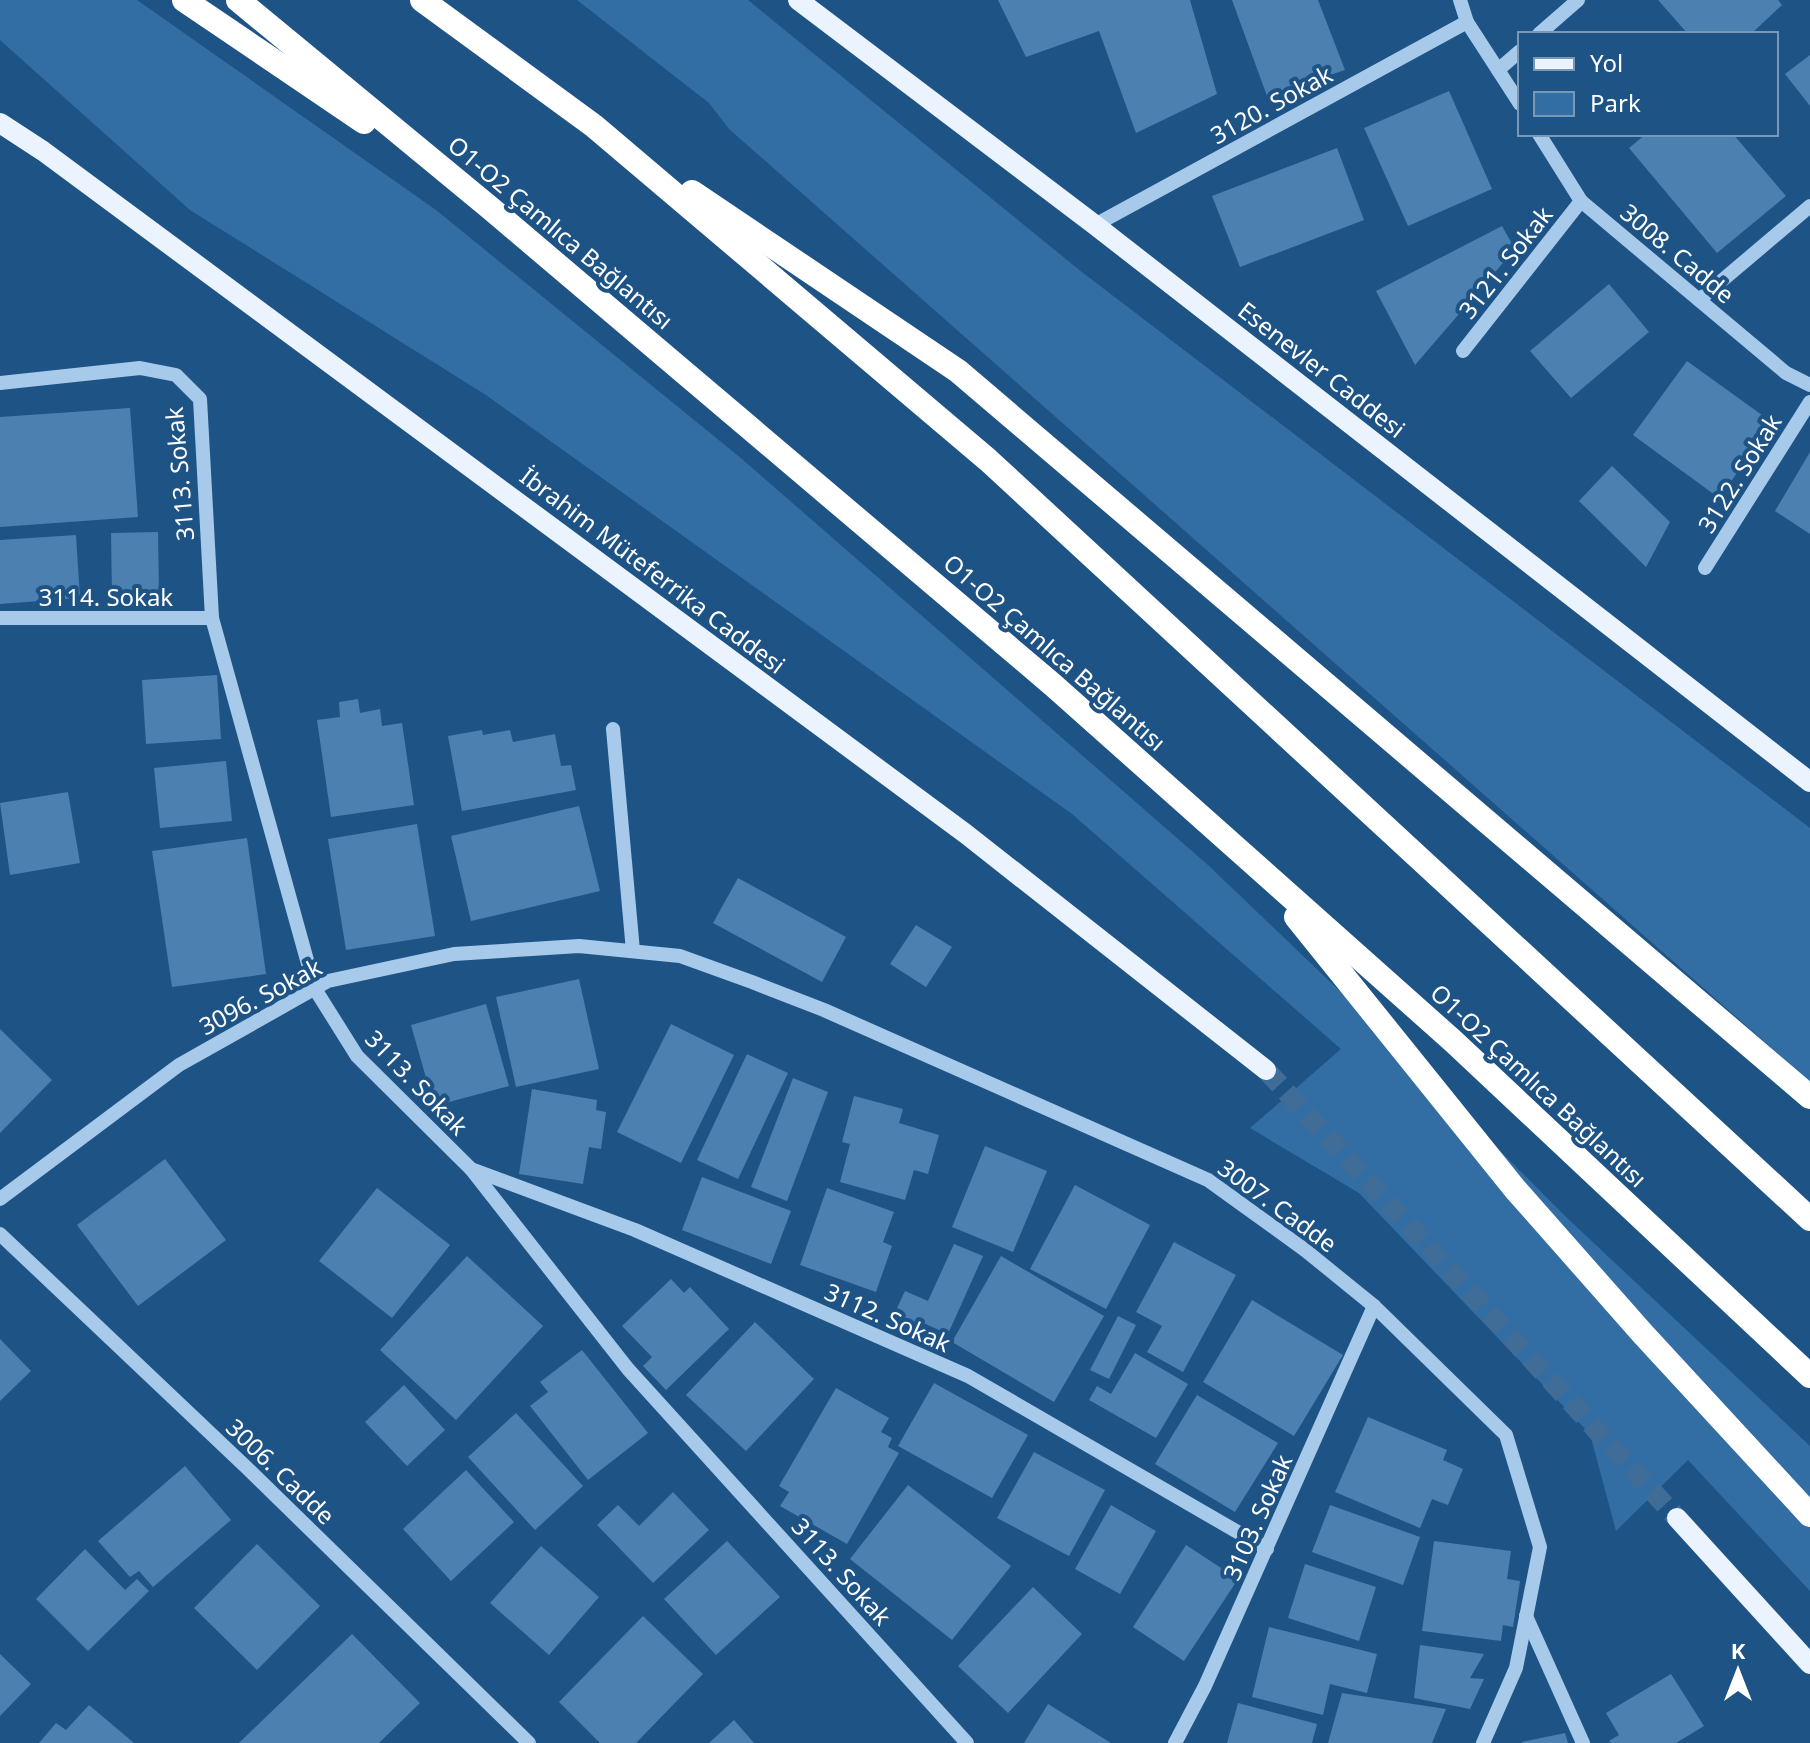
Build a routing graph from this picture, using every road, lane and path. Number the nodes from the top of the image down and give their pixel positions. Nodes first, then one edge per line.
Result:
1 (184, 0) edge
2 (238, 0) edge
3 (422, 0) edge
4 (798, 0) edge
5 (1460, 0) edge
6 (1578, 0) edge
7 (1467, 22) junction
8 (1541, 32) edge
9 (1518, 53) edge
10 (1498, 70) junction
11 (1518, 101) edge
12 (0, 123) edge
13 (594, 126) junction
14 (1540, 136) edge
15 (1581, 201) junction
16 (1810, 206) edge
17 (489, 207) junction
18 (1095, 225) junction
19 (1699, 300) junction
20 (1463, 351) dead end
21 (0, 383) edge
22 (1810, 385) edge
23 (1810, 402) edge
24 (1705, 568) dead end
25 (0, 618) edge
26 (212, 618) junction
27 (613, 729) dead end
28 (1810, 782) edge
29 (1252, 862) junction
30 (633, 951) junction
31 (315, 989) junction
32 (1266, 1070) tunnel mouth
33 (1810, 1097) edge
34 (471, 1169) junction
35 (0, 1199) edge
36 (1810, 1219) edge
37 (0, 1234) edge
38 (1374, 1306) junction
39 (1810, 1376) edge
40 (1810, 1515) edge
41 (1677, 1518) tunnel mouth
42 (1267, 1549) junction
43 (1526, 1615) junction
44 (1810, 1664) edge
45 (529, 1743) edge
46 (967, 1743) edge
47 (1175, 1743) edge
48 (1483, 1743) edge
49 (1583, 1743) edge

1 - 17 highway
2 - 17 highway, O1-O2 Çamlıca Bağlantısı
3 - 13 highway
4 - 18 main road, Esenevler Caddesi
5 - 7 street
6 - 8 street
7 - 10 street
7 - 18 street, 3120. Sokak
9 - 10 street
10 - 11 street
12 - 32 main road, İbrahim Müteferrika Caddesi
13 - 33 highway
13 - 36 highway
14 - 15 street, 3008. Cadde
15 - 19 street, 3008. Cadde
15 - 20 street, 3121. Sokak
16 - 19 street
17 - 29 highway, O1-O2 Çamlıca Bağlantısı
18 - 28 main road, Esenevler Caddesi
19 - 22 street, 3008. Cadde
21 - 26 street, 3113. Sokak
23 - 24 street, 3122. Sokak
25 - 26 street, 3114. Sokak
26 - 31 street, 3113. Sokak
27 - 30 street
29 - 39 highway, O1-O2 Çamlıca Bağlantısı
29 - 40 highway
30 - 31 street, 3096. Sokak
30 - 38 street, 3007. Cadde
31 - 34 street, 3113. Sokak
31 - 35 street, 3096. Sokak
34 - 42 street, 3112. Sokak
34 - 46 street, 3113. Sokak
37 - 45 street, 3006. Cadde
38 - 42 street, 3103. Sokak
38 - 43 street, 3007. Cadde
41 - 44 main road
42 - 47 street, 3103. Sokak
43 - 48 street, 3007. Cadde
43 - 49 street

